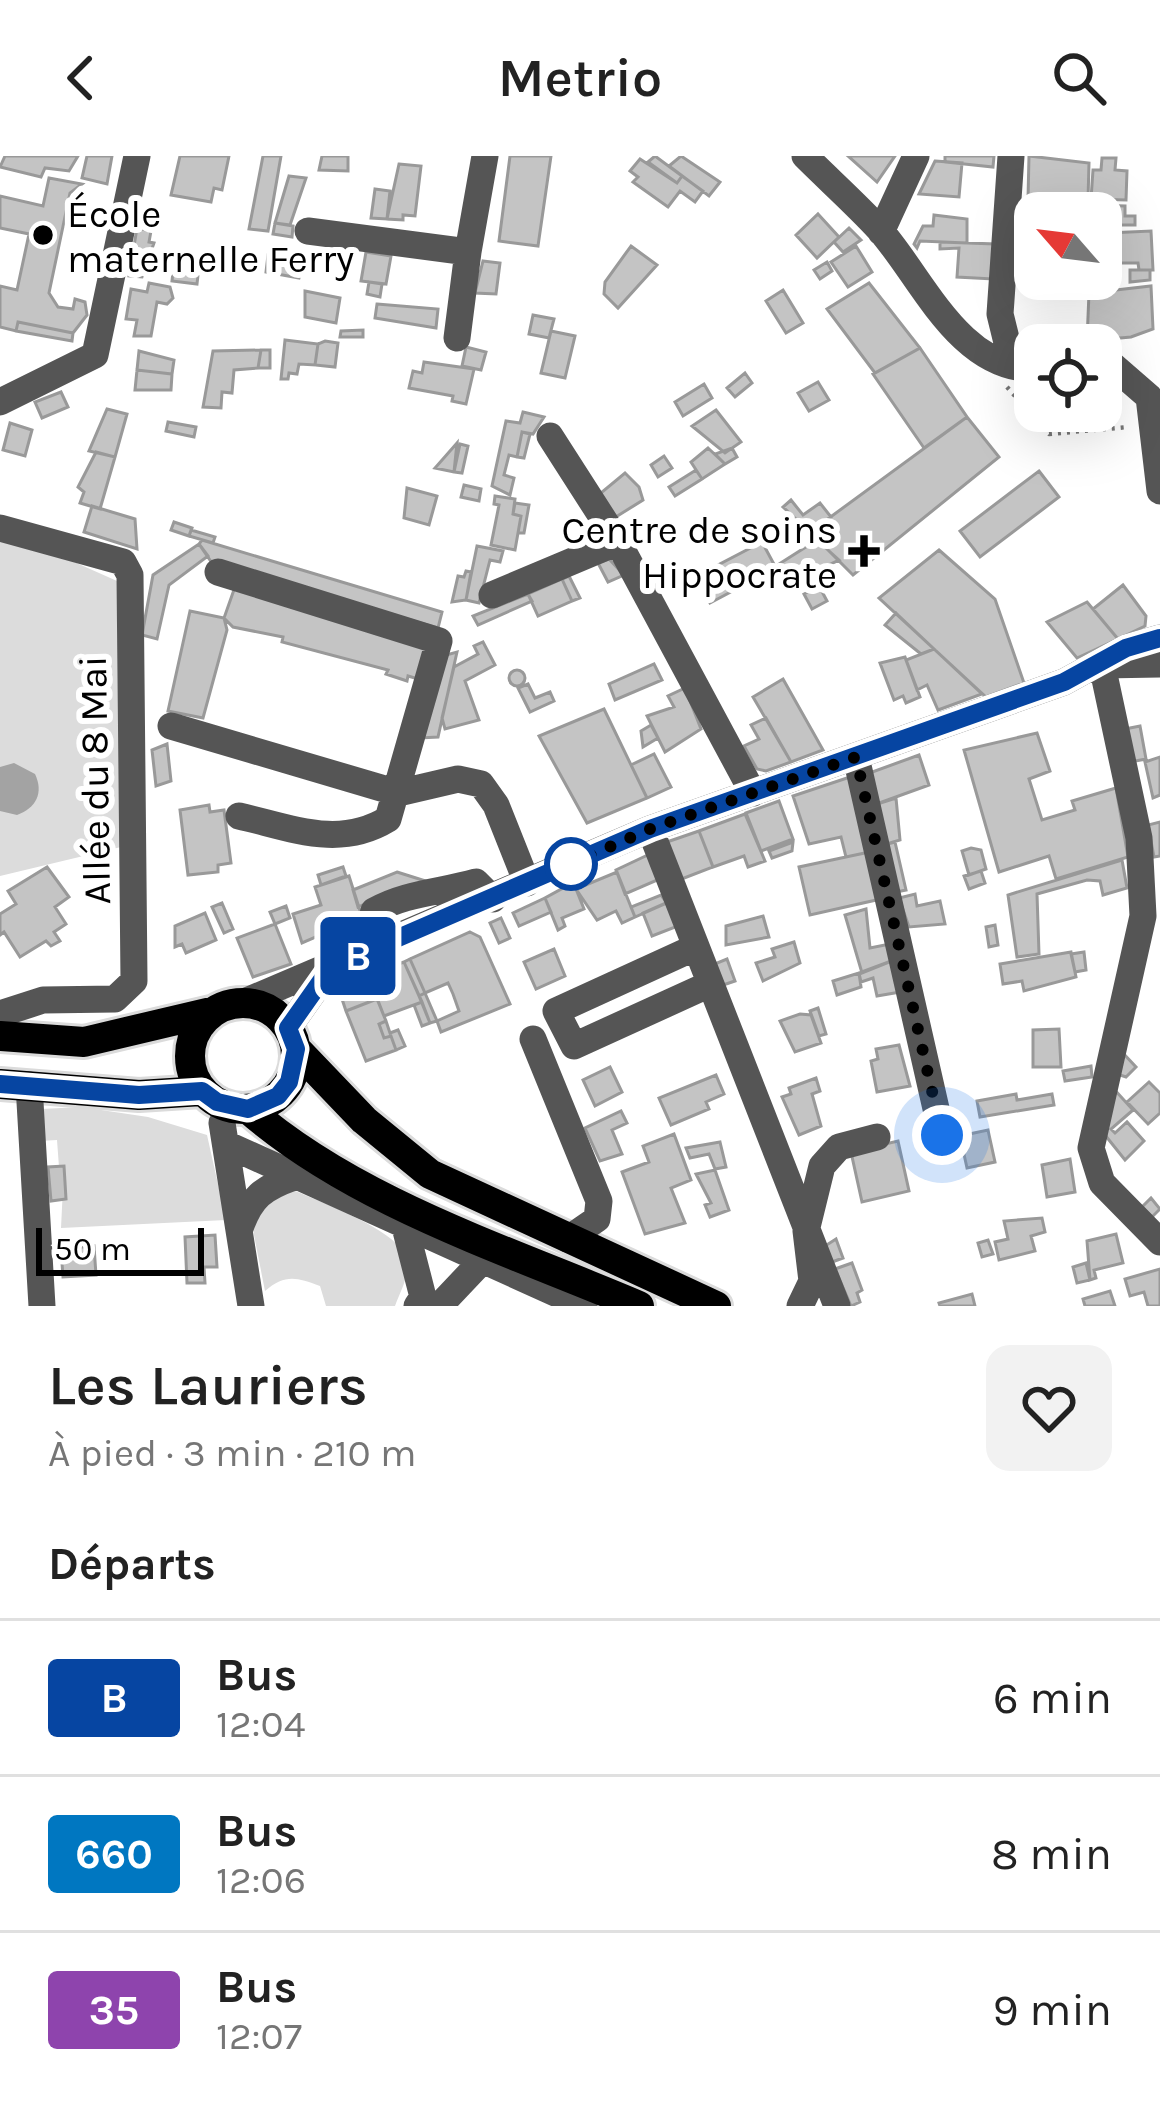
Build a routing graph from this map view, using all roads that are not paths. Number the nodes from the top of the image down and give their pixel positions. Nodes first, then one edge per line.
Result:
1 (137, 156) edge
2 (485, 156) edge
3 (805, 156) edge
4 (916, 156) edge
5 (1011, 156) edge
6 (308, 231) dead end
7 (881, 232) junction
8 (468, 253) junction
9 (1000, 314) junction
10 (949, 321) junction
11 (457, 338) dead end
12 (1014, 346) edge
13 (1014, 363) edge
14 (1122, 367) edge
15 (1160, 373) edge
16 (1122, 375) edge
17 (0, 402) edge
18 (550, 436) dead end
19 (1160, 491) edge
20 (0, 528) edge
21 (619, 542) junction
22 (218, 572) dead end
23 (491, 595) dead end
24 (1160, 639) edge
25 (1160, 662) edge
26 (1102, 665) junction
27 (171, 726) dead end
28 (856, 757) junction
29 (398, 793) junction
30 (754, 793) junction
31 (239, 816) dead end
32 (650, 829) junction
33 (527, 883) junction
34 (493, 899) junction
35 (696, 947) junction
36 (362, 954) junction
37 (331, 967) junction
38 (710, 984) junction
39 (229, 1007) junction
40 (0, 1014) edge
41 (0, 1036) edge
42 (292, 1038) junction
43 (533, 1039) dead end
44 (15, 1085) edge
45 (202, 1091) junction
46 (139, 1095) junction
47 (232, 1125) junction
48 (942, 1135) dead end
49 (877, 1138) dead end
50 (294, 1163) junction
51 (405, 1227) junction
52 (806, 1231) junction
53 (238, 1232) junction
54 (568, 1239) junction
55 (1160, 1242) edge
56 (481, 1262) junction
57 (434, 1302) edge
58 (42, 1306) edge
59 (251, 1306) edge
60 (584, 1306) edge
61 (639, 1306) edge
62 (716, 1306) edge
63 (800, 1306) edge
64 (837, 1306) edge

1 - 17 street
2 - 8 street
3 - 7 street
4 - 7 street
5 - 9 street
6 - 8 street
7 - 10 street
8 - 11 street
9 - 10 street
9 - 12 street
10 - 13 street
14 - 15 street
16 - 19 street
18 - 21 street
20 - 40 street, Allée du 8 Mai
21 - 23 street
21 - 30 street
22 - 29 street
24 - 25 street
24 - 26 street
25 - 26 street
26 - 28 street
26 - 55 street
27 - 29 street
28 - 30 street
28 - 48 street
29 - 31 street
29 - 33 street
30 - 32 street
32 - 33 street
32 - 35 street
33 - 34 street
34 - 36 street
34 - 36 street
35 - 38 street
35 - 38 street
36 - 37 street
37 - 39 street
37 - 42 street
38 - 52 street
39 - 41 main road
39 - 42 main road
39 - 45 main road
42 - 47 main road
42 - 54 main road
43 - 54 street
44 - 46 main road
44 - 58 street
45 - 46 main road
45 - 47 main road
46 - 47 main road
47 - 50 main road
47 - 53 street
49 - 52 street
50 - 51 street
50 - 53 street
50 - 61 main road
51 - 56 street
51 - 57 street
52 - 63 street
52 - 64 street
53 - 59 street
54 - 62 main road
56 - 57 street
56 - 60 street

